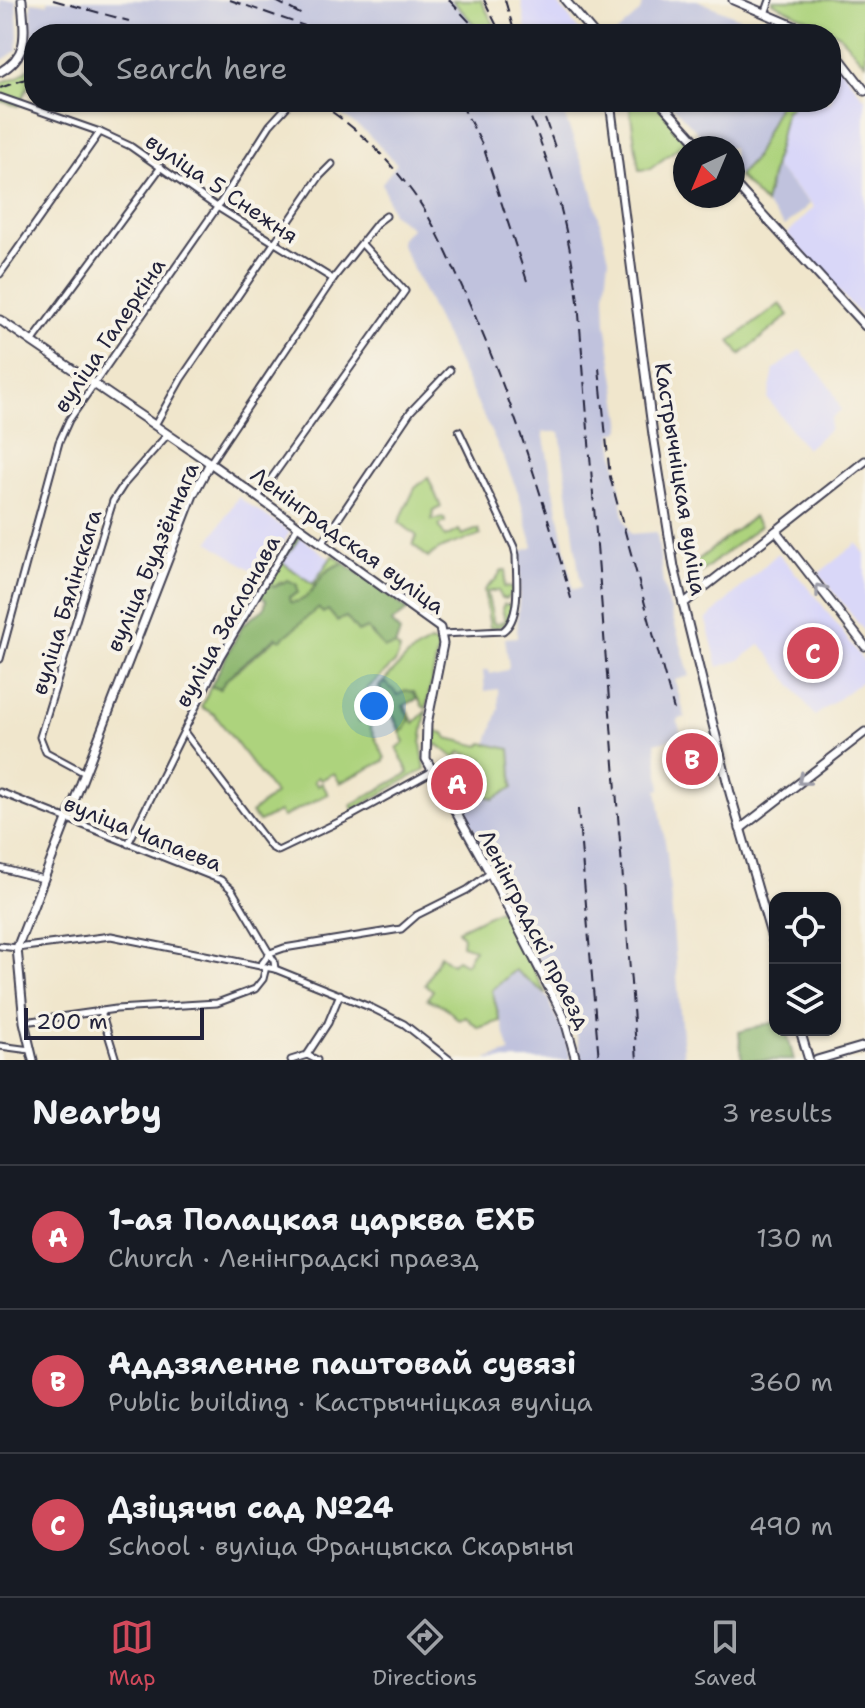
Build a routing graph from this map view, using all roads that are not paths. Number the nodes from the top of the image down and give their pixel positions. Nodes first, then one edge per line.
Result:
1 (22, 0) edge
2 (565, 0) edge
3 (733, 0) edge
4 (770, 0) edge
5 (765, 14) junction
6 (587, 24) edge
7 (789, 24) edge
8 (841, 60) edge
9 (0, 72) edge
10 (865, 91) edge
11 (0, 97) edge
12 (24, 105) edge
13 (43, 112) edge
14 (282, 112) edge
15 (611, 112) edge
16 (669, 112) edge
17 (100, 132) junction
18 (691, 136) edge
19 (332, 164) dead end
20 (161, 167) junction
21 (745, 195) edge
22 (217, 207) junction
23 (386, 216) dead end
24 (275, 243) junction
25 (362, 244) junction
26 (0, 274) edge
27 (333, 279) junction
28 (0, 320) edge
29 (865, 326) edge
30 (32, 343) junction
31 (450, 370) dead end
32 (93, 384) junction
33 (155, 425) junction
34 (459, 431) dead end
35 (168, 434) junction
36 (865, 461) edge
37 (210, 463) junction
38 (258, 497) junction
39 (298, 526) junction
40 (776, 531) junction
41 (322, 543) junction
42 (683, 604) junction
43 (443, 634) junction
44 (865, 646) edge
45 (0, 659) edge
46 (185, 732) junction
47 (865, 732) edge
48 (431, 772) junction
49 (85, 773) junction
50 (0, 792) edge
51 (67, 820) junction
52 (740, 829) junction
53 (128, 844) junction
54 (0, 868) edge
55 (490, 873) junction
56 (43, 879) junction
57 (769, 928) edge
58 (0, 946) edge
59 (17, 948) junction
60 (270, 953) junction
61 (263, 966) junction
62 (275, 969) junction
63 (340, 994) junction
64 (100, 1011) junction
65 (24, 1022) junction
66 (802, 1036) edge
67 (0, 1046) edge
68 (865, 1046) edge
69 (30, 1050) junction
70 (307, 1055) junction
71 (33, 1060) edge
72 (116, 1060) edge
73 (291, 1060) edge
74 (317, 1060) edge
75 (450, 1060) edge
76 (576, 1060) edge
77 (809, 1060) edge
78 (817, 1060) edge

1 - 9 street
2 - 6 street
3 - 5 street
4 - 5 street
5 - 7 street
8 - 10 street
11 - 12 street, вуліца 5 Снежня
13 - 17 street, вуліца 5 Снежня
14 - 22 street, вуліца Галеркіна
15 - 42 street, Кастрычніцкая вуліца
16 - 18 street
17 - 20 street, вуліца 5 Снежня
17 - 26 street
19 - 24 street
20 - 22 street, вуліца 5 Снежня
20 - 30 street
21 - 29 street
22 - 24 street, вуліца 5 Снежня
22 - 32 street, вуліца Галеркіна
23 - 25 street, вуліца Будзённага
24 - 27 street, вуліца 5 Снежня
24 - 33 street
25 - 27 street, вуліца Будзённага
25 - 38 street
27 - 37 street, вуліца Будзённага
28 - 30 street, Ленінградская вуліца
30 - 32 street, Ленінградская вуліца
31 - 41 street
32 - 33 street, Ленінградская вуліца
32 - 45 street, вуліца Галеркіна
33 - 35 street, Ленінградская вуліца
34 - 43 street, Ленінградская вуліца
35 - 37 street, Ленінградская вуліца
35 - 49 street, вуліца Бялінскага
36 - 40 street
37 - 38 street, Ленінградская вуліца
37 - 49 street, вуліца Будзённага
38 - 39 street, Ленінградская вуліца
39 - 41 street, Ленінградская вуліца
39 - 46 street, вуліца Заслонава
40 - 42 street
44 -> 40 street
41 - 43 street, Ленінградская вуліца
42 - 52 street, Кастрычніцкая вуліца
43 - 48 street, Ленінградскі праезд
46 - 48 street, вуліца Заслонава
46 - 53 street, вуліца Заслонава
47 -> 52 street
48 - 55 street, Ленінградскі праезд
49 - 51 street, вуліца Будзённага
50 - 51 street, вуліца Чапаева
51 - 53 street, вуліца Чапаева
51 - 56 street, вуліца Будзённага
52 - 57 street, Кастрычніцкая вуліца
53 - 60 street, вуліца Чапаева
54 - 56 street
55 - 60 street
55 - 76 street, Ленінградскі праезд
56 - 59 street, вуліца Будзённага
58 - 59 street
59 - 61 street
59 - 65 street
60 - 61 street
60 - 62 street, вуліца Чапаева
61 - 62 street
61 - 64 street
62 - 63 street
63 - 70 street
63 - 75 street
64 - 65 street
64 - 72 street
65 - 69 street
66 - 77 street
67 - 69 street
68 - 78 street
69 - 71 street
70 - 73 street
70 - 74 street

